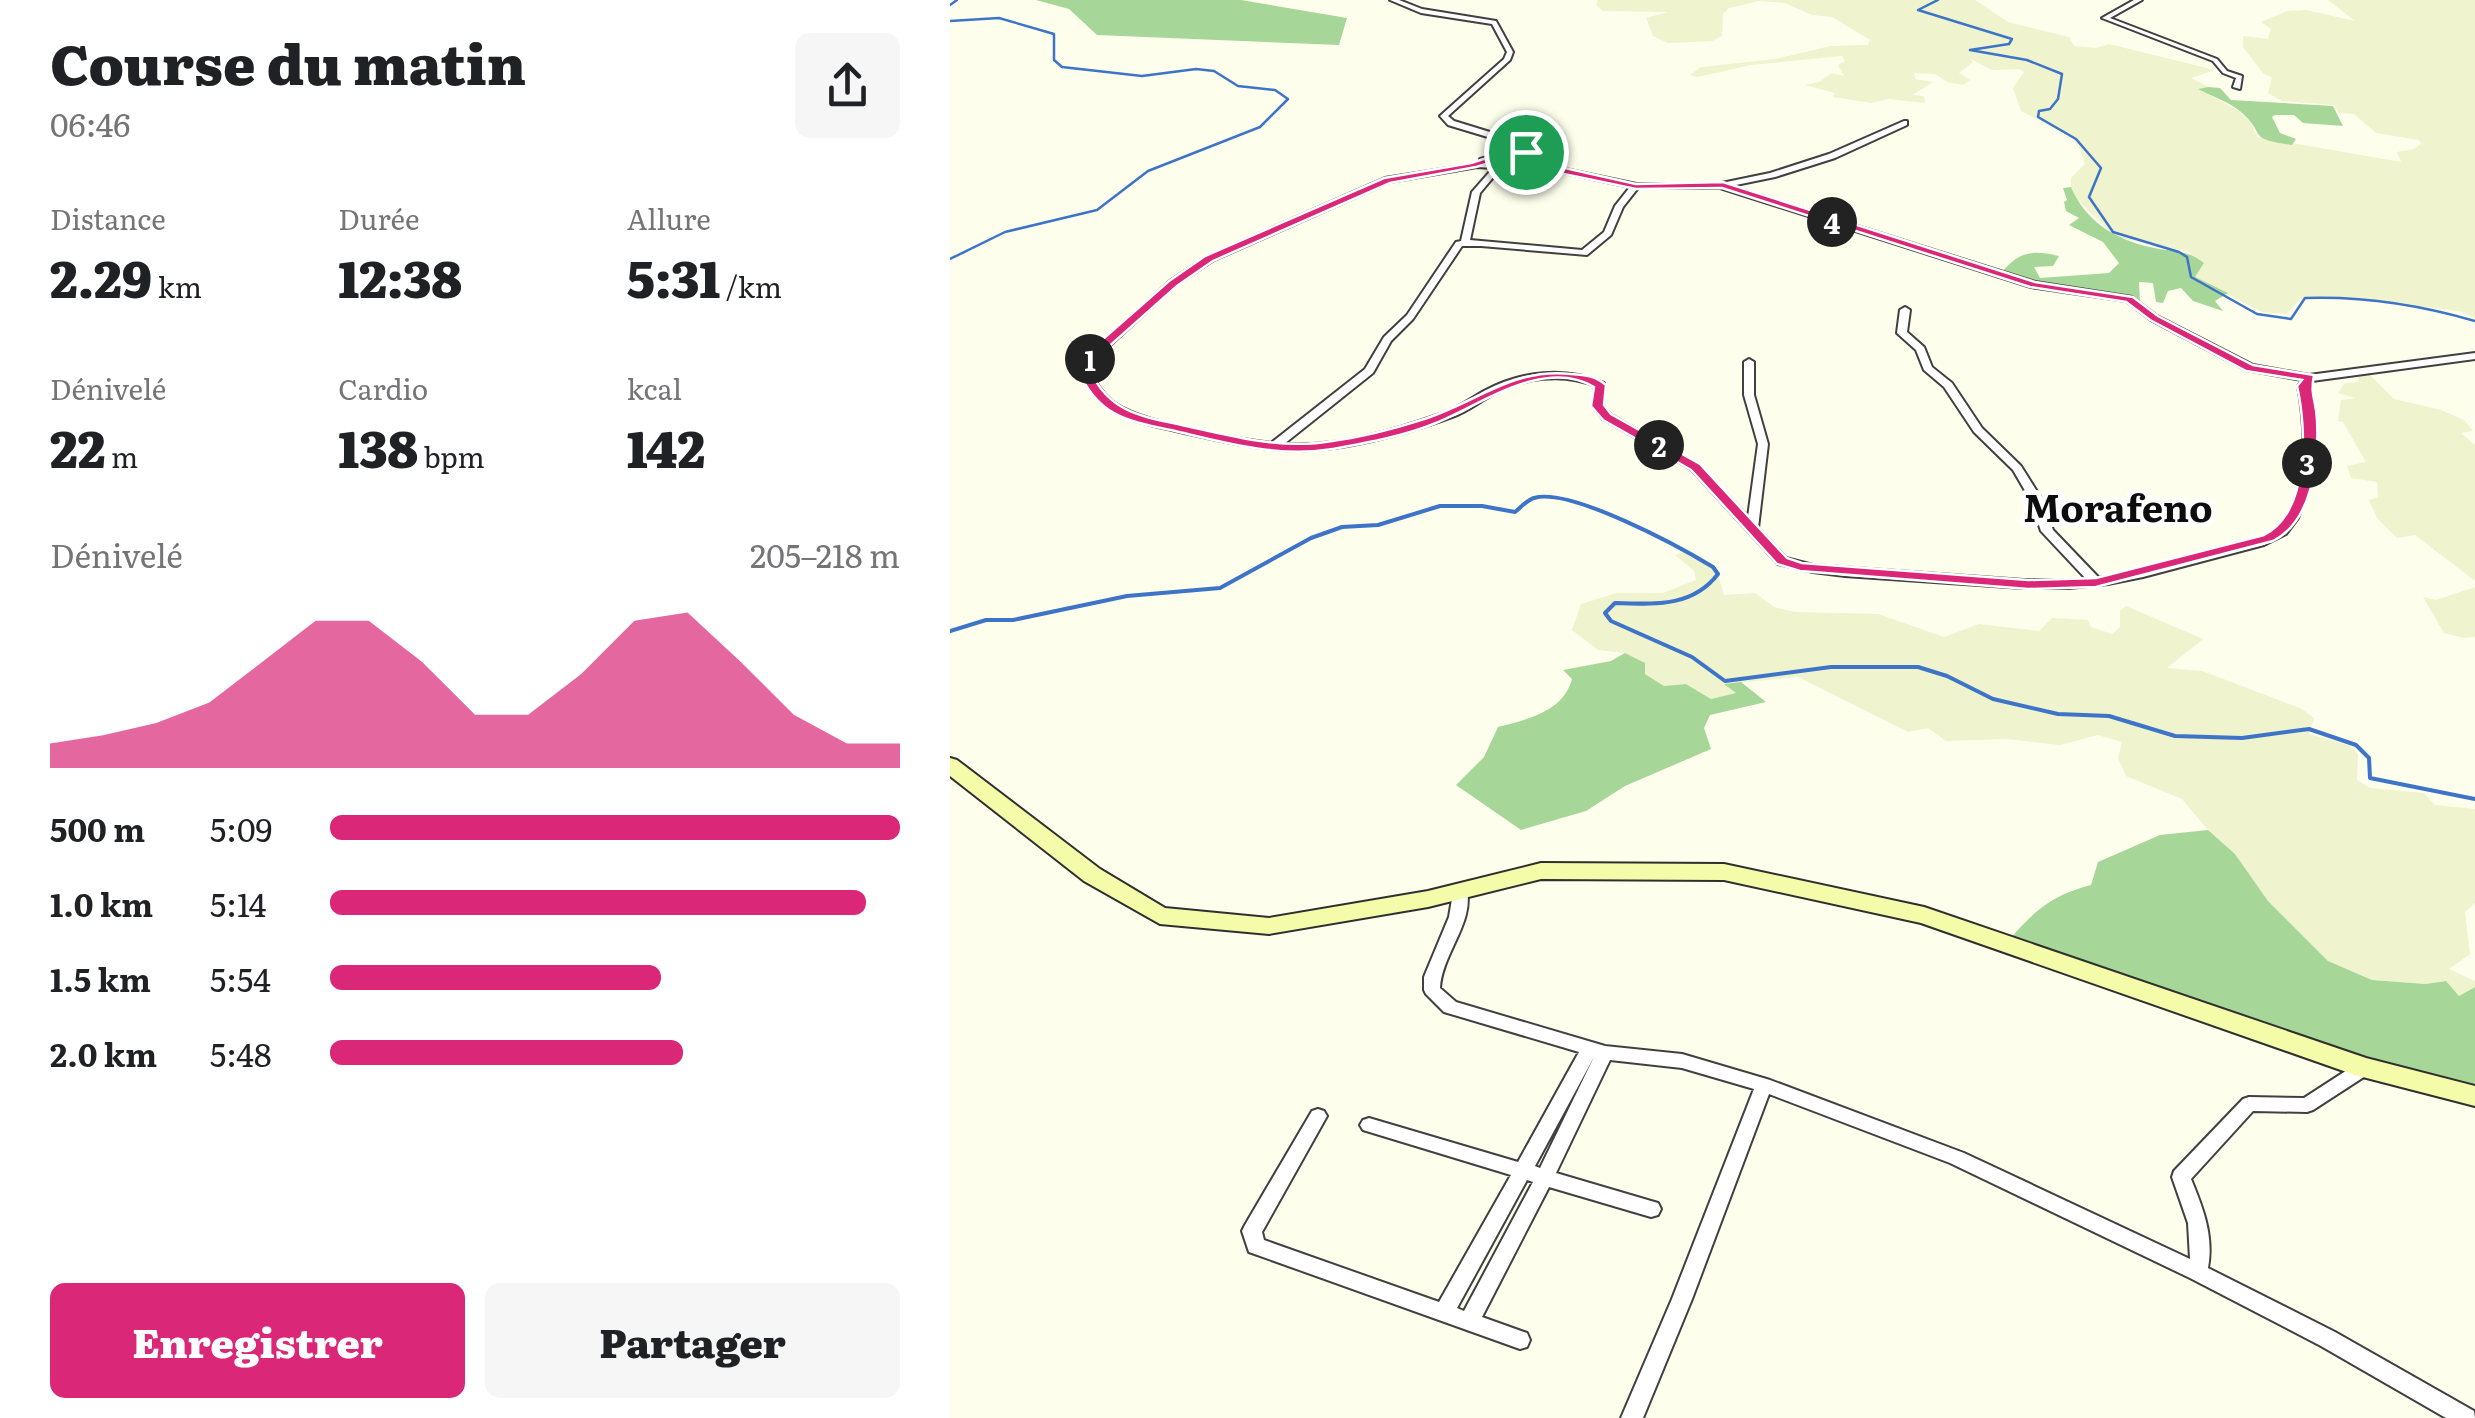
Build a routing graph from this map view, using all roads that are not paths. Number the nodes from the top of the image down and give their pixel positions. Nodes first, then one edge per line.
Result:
1 (1393, 0) edge
2 (2139, 0) edge
3 (2237, 87) dead end
4 (1904, 123) dead end
5 (1516, 143) junction
6 (1472, 165) junction
7 (1499, 166) junction
8 (1562, 170) junction
9 (1723, 185) junction
10 (1636, 186) junction
11 (1465, 241) junction
12 (1905, 310) dead end
13 (2475, 356) edge
14 (1749, 362) dead end
15 (2310, 378) junction
16 (1274, 446) junction
17 (1752, 531) junction
18 (2096, 582) junction
19 (950, 765) edge
20 (1460, 891) junction
21 (1597, 1051) junction
22 (2364, 1068) junction
23 (1764, 1085) junction
24 (2475, 1096) edge
25 (1318, 1116) dead end
26 (1369, 1125) dead end
27 (1536, 1174) junction
28 (1651, 1209) dead end
29 (2198, 1272) junction
30 (1445, 1311) junction
31 (1470, 1319) junction
32 (1520, 1340) dead end
33 (1632, 1418) edge
34 (2466, 1418) edge

1 - 5 street
2 - 3 street
4 - 9 street
5 - 6 street
5 - 8 street
6 - 7 street
6 - 16 street
7 - 8 street
7 - 11 street
8 - 10 street
9 - 10 street
9 - 15 street
10 - 11 street
11 - 16 street
12 - 18 street
13 - 15 street
14 - 17 street
15 - 18 street
16 - 17 street
17 - 18 street
19 - 20 street
20 - 21 street
20 - 22 street
21 - 23 street
21 - 27 street
22 - 24 street
22 - 29 street
23 - 29 street
23 - 33 street
25 - 30 street
26 - 27 street
27 - 28 street
27 - 30 street
27 - 31 street
29 - 34 street
30 - 31 street
31 - 32 street

